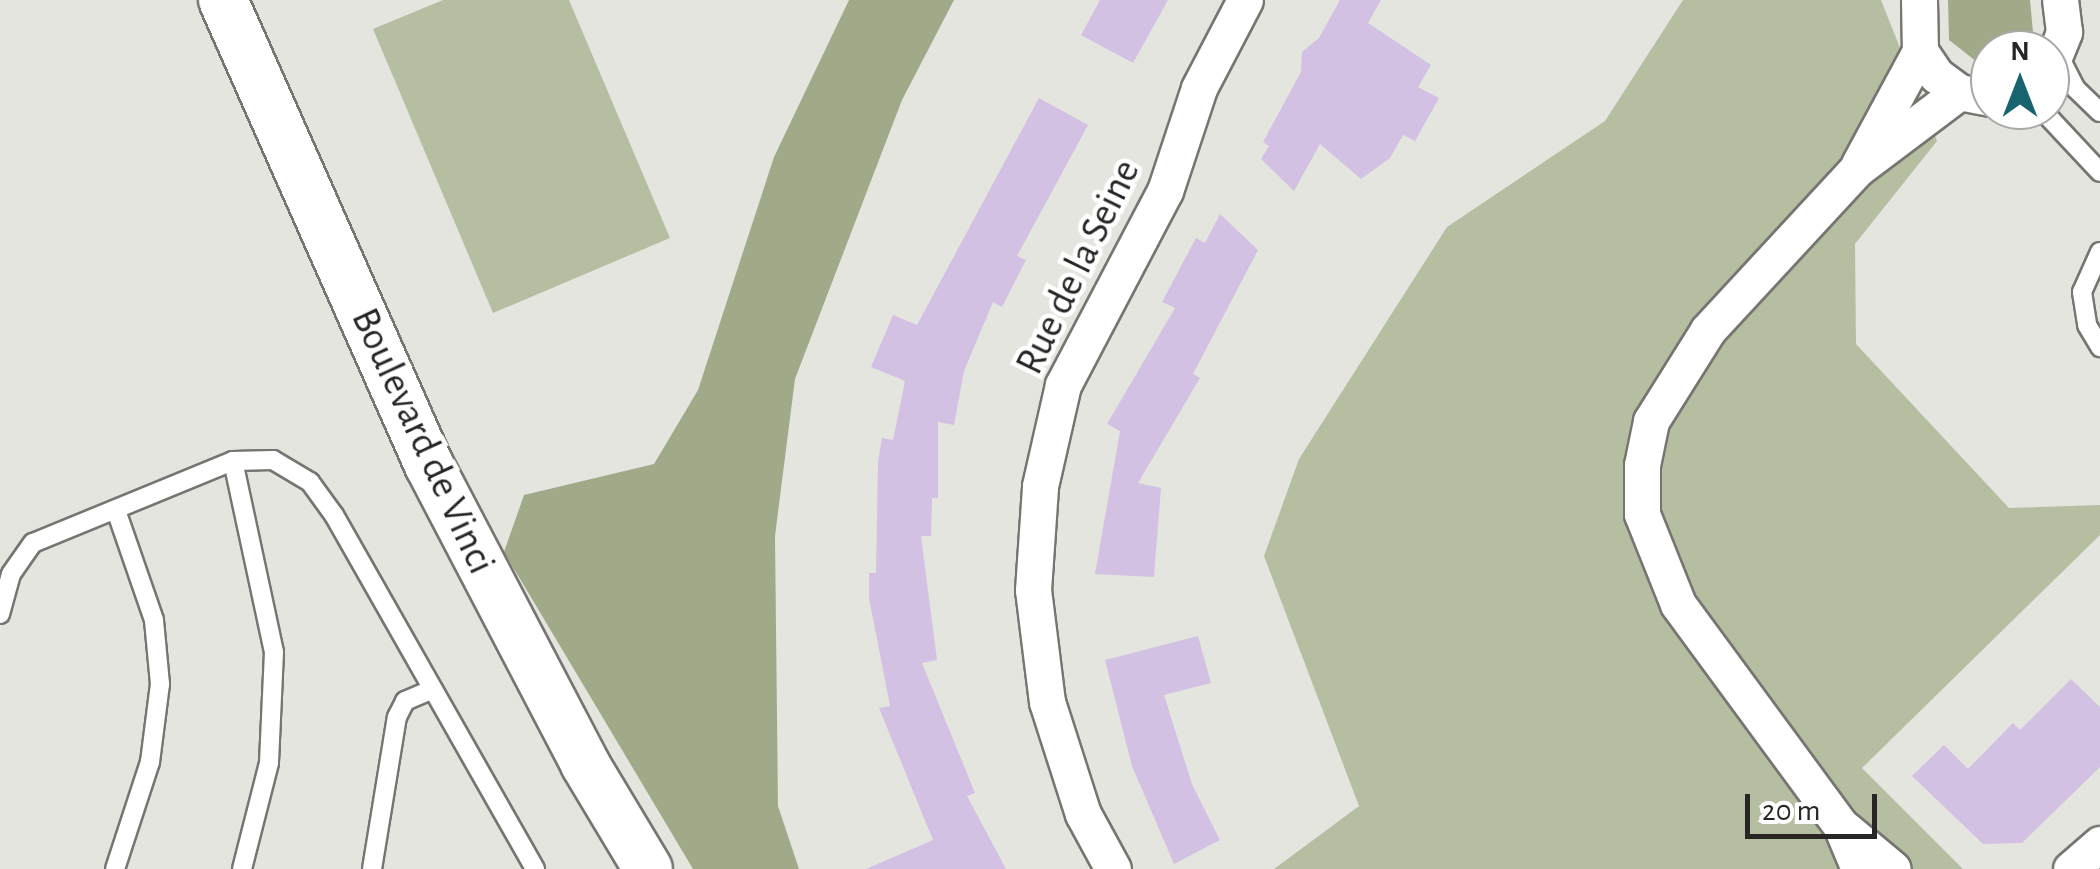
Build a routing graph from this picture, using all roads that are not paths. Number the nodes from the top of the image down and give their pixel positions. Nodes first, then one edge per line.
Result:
1 (223, 0) edge
2 (1244, 0) edge
3 (1916, 3) edge
4 (2066, 4) edge
5 (2060, 30) edge
6 (1920, 51) junction
7 (2070, 81) edge
8 (1970, 92) edge
9 (1970, 97) edge
10 (2100, 112) edge
11 (2061, 130) edge
12 (1856, 169) junction
13 (2100, 172) edge
14 (2100, 252) edge
15 (2100, 346) edge
16 (233, 461) junction
17 (116, 510) junction
18 (0, 614) edge
19 (433, 689) junction
20 (1840, 826) junction
21 (2100, 844) edge
22 (532, 868) edge
23 (115, 869) edge
24 (242, 869) edge
25 (372, 869) edge
26 (648, 869) edge
27 (1113, 869) edge
28 (1858, 869) edge
29 (1893, 869) edge
30 (2071, 869) edge

1 - 26 main road, Boulevard de Vinci
2 - 27 street, Rue de la Seine
3 - 6 street
4 - 5 street
6 - 8 street
6 - 12 street
7 - 10 lane
9 - 12 street
11 - 13 lane
12 - 20 street
14 - 15 lane
16 - 17 lane
16 - 19 lane
16 - 24 lane
17 - 18 lane
17 - 23 lane
19 - 22 lane
19 - 25 lane
20 - 28 street
20 - 29 street
21 - 30 street

